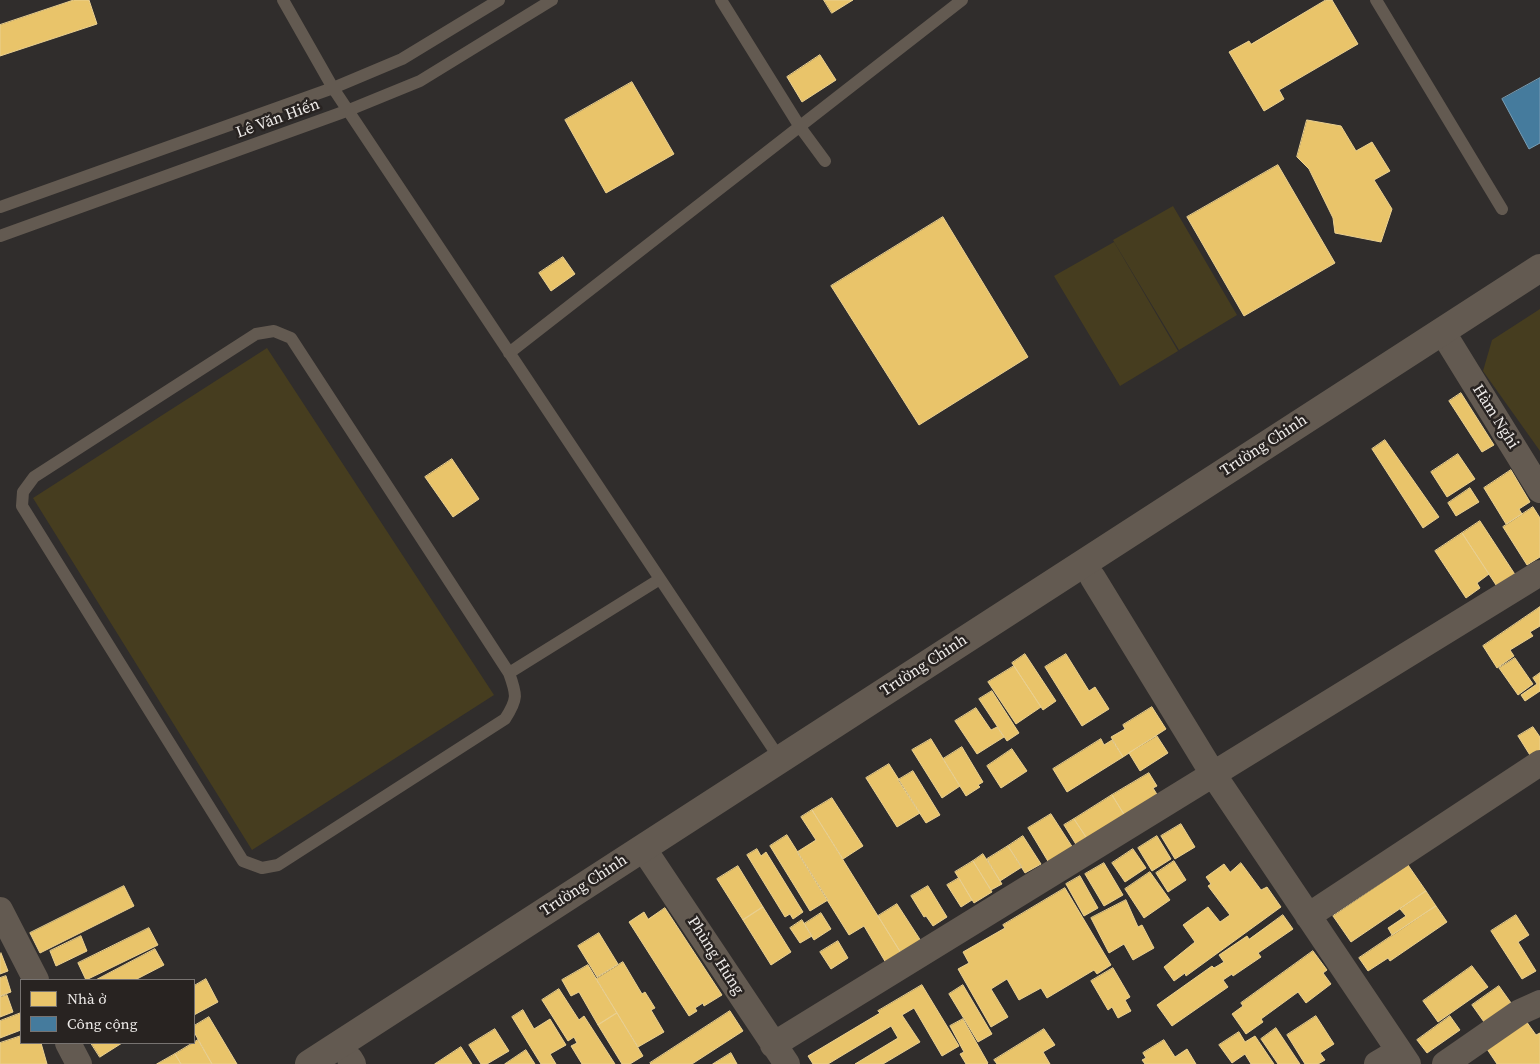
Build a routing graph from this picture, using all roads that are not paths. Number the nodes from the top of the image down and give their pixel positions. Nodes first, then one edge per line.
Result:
1 (283, 0) edge
2 (499, 0) edge
3 (552, 0) edge
4 (721, 0) edge
5 (962, 0) edge
6 (1376, 0) edge
7 (333, 88) junction
8 (349, 110) junction
9 (800, 127) junction
10 (825, 161) dead end
11 (0, 208) edge
12 (1502, 209) dead end
13 (0, 236) edge
14 (1540, 268) edge
15 (1540, 285) edge
16 (1450, 344) junction
17 (509, 353) junction
18 (1540, 490) edge
19 (1540, 573) edge
20 (1093, 578) junction
21 (660, 579) junction
22 (509, 673) junction
23 (780, 759) junction
24 (1540, 762) edge
25 (1214, 774) junction
26 (648, 854) junction
27 (0, 910) edge
28 (1308, 916) junction
29 (35, 979) edge
30 (1540, 1003) edge
31 (69, 1044) edge
32 (780, 1054) edge
33 (1395, 1060) edge
34 (349, 1062) edge
35 (79, 1064) edge
36 (308, 1064) edge
37 (1445, 1064) edge

1 - 7 lane
2 - 7 lane, Lê Văn Hiến
3 - 8 lane, Lê Văn Hiến
4 - 9 lane
5 - 9 lane
6 - 12 lane
7 - 8 lane
7 - 11 lane, Lê Văn Hiến
8 - 13 lane, Lê Văn Hiến
8 - 17 lane
9 - 10 lane
9 - 17 lane
14 - 23 street, Trường Chinh
15 - 16 street, Trường Chinh
16 - 18 street, Hàm Nghi
16 - 20 street, Trường Chinh
17 - 21 lane
19 - 25 street
20 - 25 street
20 - 26 street, Trường Chinh
21 - 22 lane
21 - 23 lane
22 - 22 lane
23 - 26 street, Trường Chinh
24 - 28 street
25 - 28 street
25 - 32 street
26 - 32 street, Phùng Hưng
26 - 34 street, Trường Chinh
26 - 36 street, Trường Chinh
27 - 29 street
28 - 33 street
30 - 37 street
31 - 35 street

